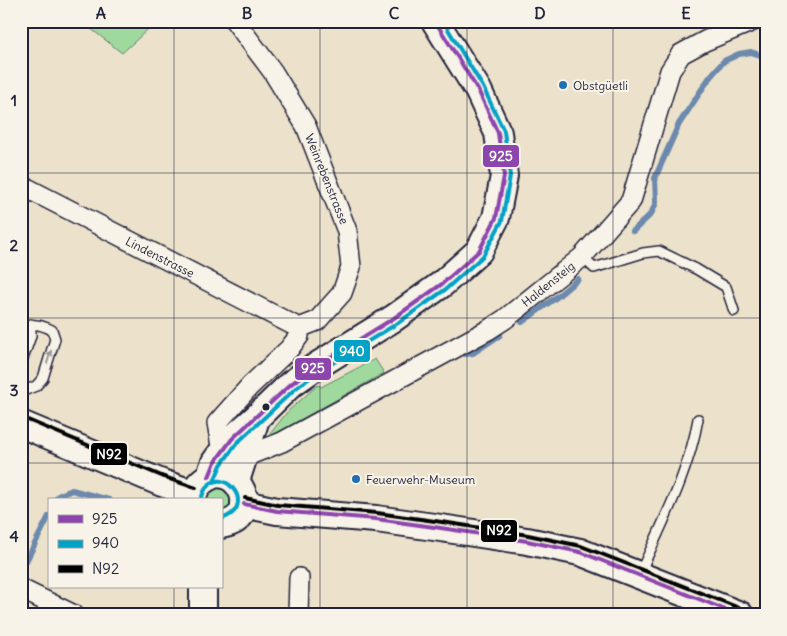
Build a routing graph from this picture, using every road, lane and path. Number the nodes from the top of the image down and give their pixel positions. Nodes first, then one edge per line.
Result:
1 (235, 21) edge
2 (435, 21) edge
3 (753, 21) edge
4 (21, 185) edge
5 (582, 257) junction
6 (734, 311) dead end
7 (32, 324) junction
8 (21, 328) edge
9 (299, 328) junction
10 (21, 364) edge
11 (21, 392) edge
12 (698, 419) dead end
13 (21, 424) edge
14 (236, 474) junction
15 (199, 490) edge
16 (222, 525) edge
17 (639, 574) junction
18 (299, 578) dead end
19 (203, 588) edge
20 (21, 589) edge
21 (74, 615) edge
22 (203, 615) edge
23 (298, 615) edge
24 (740, 615) edge

1 - 9 street, Weinrebenstrasse
2 - 14 street
3 - 5 street, Haldensteig
4 - 9 street, Lindenstrasse
5 - 6 lane
5 - 14 street, Haldensteig
7 - 8 lane
7 - 10 lane
11 -> 7 lane
9 - 14 street
12 - 17 lane
13 - 15 street
14 - 15 street
14 - 16 street
14 - 17 street
17 - 24 street
18 - 23 street
19 - 22 street
20 - 21 street

